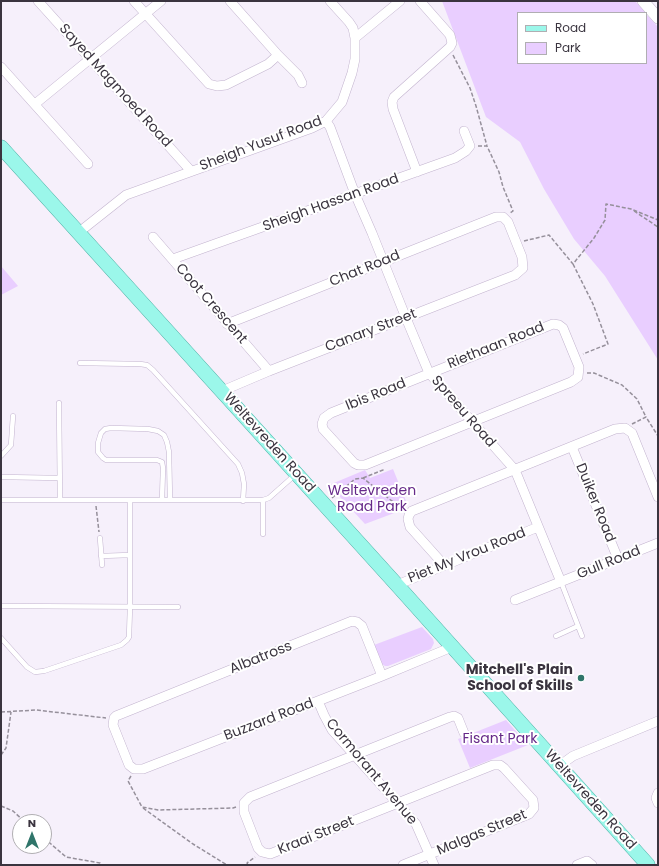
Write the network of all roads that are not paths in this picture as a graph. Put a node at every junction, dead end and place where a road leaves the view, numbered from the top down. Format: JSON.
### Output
{"nodes":[{"id":1,"x":38,"y":1,"type":"edge"},
{"id":2,"x":134,"y":1,"type":"edge"},
{"id":3,"x":161,"y":1,"type":"edge"},
{"id":4,"x":230,"y":1,"type":"edge"},
{"id":5,"x":330,"y":1,"type":"edge"},
{"id":6,"x":400,"y":1,"type":"edge"},
{"id":7,"x":420,"y":1,"type":"edge"},
{"id":8,"x":643,"y":1,"type":"edge"},
{"id":9,"x":146,"y":14,"type":"junction"},
{"id":10,"x":658,"y":18,"type":"edge"},
{"id":11,"x":355,"y":38,"type":"junction"},
{"id":12,"x":278,"y":55,"type":"junction"},
{"id":13,"x":90,"y":58,"type":"junction"},
{"id":14,"x":1,"y":67,"type":"edge"},
{"id":15,"x":302,"y":82,"type":"dead end"},
{"id":16,"x":35,"y":104,"type":"junction"},
{"id":17,"x":326,"y":121,"type":"junction"},
{"id":18,"x":464,"y":131,"type":"dead end"},
{"id":19,"x":1,"y":147,"type":"edge"},
{"id":20,"x":88,"y":164,"type":"dead end"},
{"id":21,"x":191,"y":171,"type":"junction"},
{"id":22,"x":418,"y":172,"type":"junction"},
{"id":23,"x":356,"y":194,"type":"junction"},
{"id":24,"x":78,"y":233,"type":"junction"},
{"id":25,"x":153,"y":237,"type":"dead end"},
{"id":26,"x":173,"y":259,"type":"junction"},
{"id":27,"x":383,"y":262,"type":"junction"},
{"id":28,"x":521,"y":272,"type":"joint"},
{"id":29,"x":406,"y":318,"type":"junction"},
{"id":30,"x":227,"y":324,"type":"junction"},
{"id":31,"x":80,"y":363,"type":"dead end"},
{"id":32,"x":269,"y":371,"type":"junction"},
{"id":33,"x":429,"y":373,"type":"junction"},
{"id":34,"x":222,"y":391,"type":"junction"},
{"id":35,"x":59,"y":403,"type":"dead end"},
{"id":36,"x":13,"y":416,"type":"dead end"},
{"id":37,"x":472,"y":422,"type":"junction"},
{"id":38,"x":572,"y":447,"type":"junction"},
{"id":39,"x":1,"y":456,"type":"edge"},
{"id":40,"x":515,"y":470,"type":"junction"},
{"id":41,"x":296,"y":474,"type":"junction"},
{"id":42,"x":1,"y":476,"type":"edge"},
{"id":43,"x":59,"y":478,"type":"junction"},
{"id":44,"x":658,"y":497,"type":"edge"},
{"id":45,"x":1,"y":500,"type":"edge"},
{"id":46,"x":60,"y":500,"type":"junction"},
{"id":47,"x":130,"y":500,"type":"junction"},
{"id":48,"x":162,"y":500,"type":"junction"},
{"id":49,"x":170,"y":500,"type":"junction"},
{"id":50,"x":263,"y":500,"type":"junction"},
{"id":51,"x":243,"y":501,"type":"junction"},
{"id":52,"x":538,"y":527,"type":"junction"},
{"id":53,"x":263,"y":534,"type":"dead end"},
{"id":54,"x":100,"y":538,"type":"road end"},
{"id":55,"x":658,"y":543,"type":"edge"},
{"id":56,"x":130,"y":555,"type":"junction"},
{"id":57,"x":102,"y":556,"type":"junction"},
{"id":58,"x":618,"y":559,"type":"junction"},
{"id":59,"x":102,"y":565,"type":"dead end"},
{"id":60,"x":444,"y":565,"type":"junction"},
{"id":61,"x":561,"y":582,"type":"junction"},
{"id":62,"x":397,"y":585,"type":"junction"},
{"id":63,"x":515,"y":600,"type":"dead end"},
{"id":64,"x":1,"y":606,"type":"edge"},
{"id":65,"x":130,"y":607,"type":"junction"},
{"id":66,"x":178,"y":607,"type":"dead end"},
{"id":67,"x":578,"y":626,"type":"junction"},
{"id":68,"x":556,"y":636,"type":"dead end"},
{"id":69,"x":582,"y":636,"type":"dead end"},
{"id":70,"x":1,"y":638,"type":"edge"},
{"id":71,"x":452,"y":647,"type":"junction"},
{"id":72,"x":382,"y":676,"type":"junction"},
{"id":73,"x":318,"y":701,"type":"junction"},
{"id":74,"x":658,"y":721,"type":"edge"},
{"id":75,"x":464,"y":733,"type":"dead end"},
{"id":76,"x":355,"y":755,"type":"junction"},
{"id":77,"x":559,"y":766,"type":"junction"},
{"id":78,"x":134,"y":769,"type":"joint"},
{"id":79,"x":658,"y":793,"type":"edge"},
{"id":80,"x":398,"y":803,"type":"junction"},
{"id":81,"x":658,"y":803,"type":"edge"},
{"id":82,"x":430,"y":855,"type":"junction"},
{"id":83,"x":403,"y":865,"type":"edge"},
{"id":84,"x":434,"y":865,"type":"edge"},
{"id":85,"x":576,"y":865,"type":"edge"},
{"id":86,"x":592,"y":865,"type":"edge"},
{"id":87,"x":648,"y":865,"type":"edge"}],
"edges":[{"from":1,"to":13,"type":"street","name":"Sayed Magmoed Road"},
{"from":2,"to":9,"type":"street"},
{"from":3,"to":9,"type":"street"},
{"from":4,"to":12,"type":"street"},
{"from":5,"to":11,"type":"street","name":"Sheigh Yusuf Road"},
{"from":6,"to":11,"type":"street"},
{"from":7,"to":22,"type":"street"},
{"from":8,"to":10,"type":"street"},
{"from":9,"to":12,"type":"street"},
{"from":9,"to":13,"type":"street"},
{"from":11,"to":17,"type":"street","name":"Sheigh Yusuf Road"},
{"from":12,"to":15,"type":"street"},
{"from":13,"to":16,"type":"street"},
{"from":13,"to":21,"type":"street","name":"Sayed Magmoed Road"},
{"from":14,"to":16,"type":"street"},
{"from":16,"to":20,"type":"street"},
{"from":17,"to":21,"type":"street","name":"Sheigh Yusuf Road"},
{"from":17,"to":23,"type":"street","name":"Spreeu Road"},
{"from":18,"to":22,"type":"street","name":"Sheigh Hassan Road"},
{"from":19,"to":24,"type":"main road","name":"Weltevreden Road"},
{"from":21,"to":24,"type":"street","name":"Sheigh Yusuf Road"},
{"from":22,"to":23,"type":"street","name":"Sheigh Hassan Road"},
{"from":23,"to":26,"type":"street","name":"Sheigh Hassan Road"},
{"from":23,"to":27,"type":"street","name":"Spreeu Road"},
{"from":24,"to":34,"type":"main road","name":"Weltevreden Road"},
{"from":25,"to":26,"type":"street","name":"Coot Crescent"},
{"from":26,"to":30,"type":"street","name":"Coot Crescent"},
{"from":27,"to":28,"type":"street","name":"Chat Road"},
{"from":27,"to":29,"type":"street","name":"Spreeu Road"},
{"from":27,"to":30,"type":"street","name":"Chat Road"},
{"from":28,"to":29,"type":"street","name":"Canary Street"},
{"from":29,"to":32,"type":"street","name":"Canary Street"},
{"from":29,"to":33,"type":"street","name":"Spreeu Road"},
{"from":30,"to":32,"type":"street","name":"Coot Crescent"},
{"from":31,"to":51,"type":"lane"},
{"from":32,"to":34,"type":"street","name":"Canary Street"},
{"from":33,"to":37,"type":"street","name":"Spreeu Road"},
{"from":33,"to":37,"type":"street","name":"Ibis Road"},
{"from":33,"to":37,"type":"street","name":"Riethaan Road"},
{"from":34,"to":41,"type":"main road","name":"Weltevreden Road"},
{"from":35,"to":43,"type":"lane"},
{"from":36,"to":39,"type":"lane"},
{"from":37,"to":40,"type":"street","name":"Spreeu Road"},
{"from":38,"to":40,"type":"street"},
{"from":38,"to":44,"type":"street"},
{"from":38,"to":58,"type":"street","name":"Duiker Road"},
{"from":40,"to":52,"type":"street","name":"Spreeu Road"},
{"from":40,"to":60,"type":"street"},
{"from":41,"to":50,"type":"lane"},
{"from":41,"to":62,"type":"main road","name":"Weltevreden Road"},
{"from":42,"to":43,"type":"lane"},
{"from":43,"to":46,"type":"lane"},
{"from":45,"to":46,"type":"lane"},
{"from":46,"to":47,"type":"lane"},
{"from":47,"to":48,"type":"lane"},
{"from":47,"to":56,"type":"lane"},
{"from":48,"to":49,"type":"lane"},
{"from":48,"to":49,"type":"lane"},
{"from":49,"to":51,"type":"lane"},
{"from":50,"to":51,"type":"lane"},
{"from":50,"to":53,"type":"lane"},
{"from":52,"to":60,"type":"street","name":"Piet My Vrou Road"},
{"from":52,"to":61,"type":"street","name":"Spreeu Road"},
{"from":54,"to":57,"type":"lane"},
{"from":55,"to":58,"type":"street","name":"Gull Road"},
{"from":56,"to":57,"type":"lane"},
{"from":56,"to":65,"type":"lane"},
{"from":57,"to":59,"type":"lane"},
{"from":58,"to":61,"type":"street","name":"Gull Road"},
{"from":60,"to":62,"type":"street","name":"Piet My Vrou Road"},
{"from":61,"to":63,"type":"street","name":"Gull Road"},
{"from":61,"to":67,"type":"lane","name":"Spreeu Road"},
{"from":62,"to":71,"type":"main road","name":"Weltevreden Road"},
{"from":64,"to":65,"type":"lane"},
{"from":65,"to":66,"type":"lane"},
{"from":65,"to":70,"type":"lane"},
{"from":67,"to":68,"type":"lane"},
{"from":67,"to":69,"type":"lane","name":"Spreeu Road"},
{"from":71,"to":72,"type":"street","name":"Buzzard Road"},
{"from":71,"to":77,"type":"main road","name":"Weltevreden Road"},
{"from":72,"to":73,"type":"street","name":"Buzzard Road"},
{"from":72,"to":78,"type":"street","name":"Albatross"},
{"from":73,"to":76,"type":"street","name":"Cormorant Avenue"},
{"from":73,"to":78,"type":"street","name":"Buzzard Road"},
{"from":74,"to":77,"type":"street"},
{"from":75,"to":76,"type":"street"},
{"from":76,"to":80,"type":"street","name":"Cormorant Avenue"},
{"from":76,"to":80,"type":"street","name":"Kraai Street"},
{"from":77,"to":87,"type":"main road","name":"Weltevreden Road"},
{"from":79,"to":81,"type":"street"},
{"from":80,"to":82,"type":"street","name":"Cormorant Avenue"},
{"from":80,"to":82,"type":"street","name":"Malgas Street"},
{"from":82,"to":83,"type":"street","name":"Malgas Street"},
{"from":82,"to":84,"type":"street","name":"Cormorant Avenue"},
{"from":85,"to":86,"type":"street"}]}
